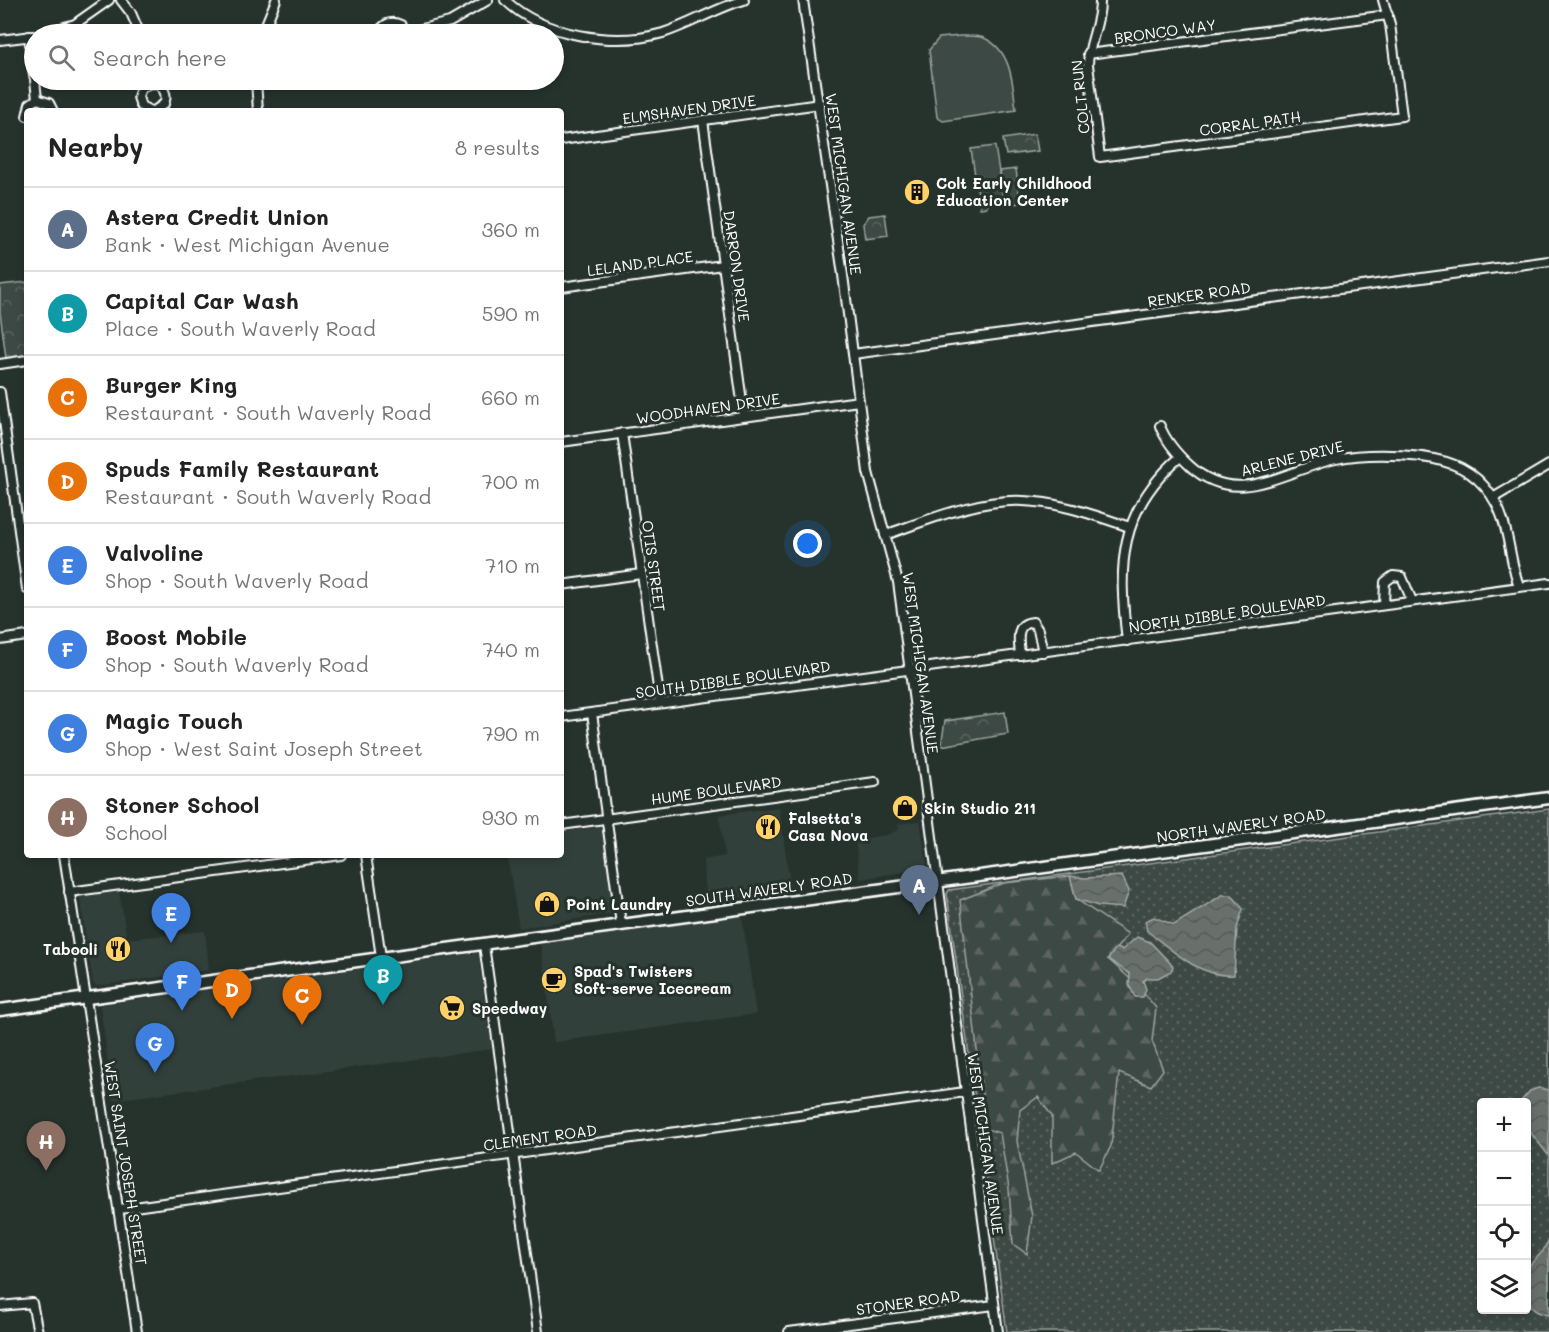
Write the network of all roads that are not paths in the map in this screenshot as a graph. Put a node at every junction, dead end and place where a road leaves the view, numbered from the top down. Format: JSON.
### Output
{"nodes":[{"id":1,"x":109,"y":0,"type":"edge"},
{"id":2,"x":121,"y":0,"type":"edge"},
{"id":3,"x":276,"y":0,"type":"edge"},
{"id":4,"x":488,"y":0,"type":"edge"},
{"id":5,"x":505,"y":0,"type":"edge"},
{"id":6,"x":744,"y":0,"type":"edge"},
{"id":7,"x":803,"y":0,"type":"edge"},
{"id":8,"x":1100,"y":0,"type":"edge"},
{"id":9,"x":1383,"y":0,"type":"edge"},
{"id":10,"x":721,"y":4,"type":"edge"},
{"id":11,"x":1388,"y":15,"type":"junction"},
{"id":12,"x":75,"y":24,"type":"edge"},
{"id":13,"x":136,"y":24,"type":"edge"},
{"id":14,"x":266,"y":24,"type":"edge"},
{"id":15,"x":443,"y":24,"type":"edge"},
{"id":16,"x":546,"y":24,"type":"edge"},
{"id":17,"x":564,"y":30,"type":"edge"},
{"id":18,"x":24,"y":37,"type":"edge"},
{"id":19,"x":0,"y":40,"type":"edge"},
{"id":20,"x":1088,"y":54,"type":"junction"},
{"id":21,"x":37,"y":90,"type":"edge"},
{"id":22,"x":140,"y":90,"type":"edge"},
{"id":23,"x":162,"y":90,"type":"edge"},
{"id":24,"x":256,"y":90,"type":"edge"},
{"id":25,"x":38,"y":99,"type":"junction"},
{"id":26,"x":820,"y":104,"type":"junction"},
{"id":27,"x":29,"y":108,"type":"edge"},
{"id":28,"x":52,"y":108,"type":"edge"},
{"id":29,"x":145,"y":108,"type":"edge"},
{"id":30,"x":157,"y":108,"type":"edge"},
{"id":31,"x":258,"y":108,"type":"edge"},
{"id":32,"x":703,"y":120,"type":"junction"},
{"id":33,"x":564,"y":140,"type":"edge"},
{"id":34,"x":1100,"y":157,"type":"joint"},
{"id":35,"x":1549,"y":261,"type":"edge"},
{"id":36,"x":723,"y":265,"type":"junction"},
{"id":37,"x":564,"y":287,"type":"edge"},
{"id":38,"x":853,"y":354,"type":"junction"},
{"id":39,"x":24,"y":360,"type":"edge"},
{"id":40,"x":0,"y":364,"type":"edge"},
{"id":41,"x":0,"y":392,"type":"edge"},
{"id":42,"x":859,"y":401,"type":"junction"},
{"id":43,"x":744,"y":416,"type":"junction"},
{"id":44,"x":1160,"y":426,"type":"dead end"},
{"id":45,"x":622,"y":433,"type":"junction"},
{"id":46,"x":564,"y":441,"type":"edge"},
{"id":47,"x":4,"y":448,"type":"edge"},
{"id":48,"x":1180,"y":457,"type":"junction"},
{"id":49,"x":1549,"y":465,"type":"edge"},
{"id":50,"x":1493,"y":498,"type":"junction"},
{"id":51,"x":1130,"y":527,"type":"junction"},
{"id":52,"x":885,"y":535,"type":"junction"},
{"id":53,"x":24,"y":571,"type":"edge"},
{"id":54,"x":641,"y":574,"type":"junction"},
{"id":55,"x":1549,"y":583,"type":"edge"},
{"id":56,"x":564,"y":585,"type":"edge"},
{"id":57,"x":1519,"y":586,"type":"junction"},
{"id":58,"x":1412,"y":601,"type":"junction"},
{"id":59,"x":1384,"y":604,"type":"junction"},
{"id":60,"x":24,"y":636,"type":"edge"},
{"id":61,"x":0,"y":640,"type":"edge"},
{"id":62,"x":1127,"y":641,"type":"junction"},
{"id":63,"x":1043,"y":652,"type":"junction"},
{"id":64,"x":1020,"y":655,"type":"junction"},
{"id":65,"x":909,"y":668,"type":"junction"},
{"id":66,"x":660,"y":702,"type":"junction"},
{"id":67,"x":592,"y":713,"type":"junction"},
{"id":68,"x":564,"y":717,"type":"edge"},
{"id":69,"x":875,"y":782,"type":"dead end"},
{"id":70,"x":1549,"y":798,"type":"edge"},
{"id":71,"x":607,"y":818,"type":"junction"},
{"id":72,"x":564,"y":825,"type":"edge"},
{"id":73,"x":64,"y":858,"type":"edge"},
{"id":74,"x":319,"y":858,"type":"edge"},
{"id":75,"x":366,"y":858,"type":"edge"},
{"id":76,"x":936,"y":880,"type":"junction"},
{"id":77,"x":69,"y":892,"type":"junction"},
{"id":78,"x":621,"y":924,"type":"junction"},
{"id":79,"x":484,"y":945,"type":"junction"},
{"id":80,"x":381,"y":957,"type":"junction"},
{"id":81,"x":86,"y":999,"type":"junction"},
{"id":82,"x":0,"y":1010,"type":"edge"},
{"id":83,"x":965,"y":1092,"type":"junction"},
{"id":84,"x":513,"y":1154,"type":"junction"},
{"id":85,"x":120,"y":1209,"type":"junction"},
{"id":86,"x":994,"y":1305,"type":"junction"},
{"id":87,"x":0,"y":1306,"type":"edge"},
{"id":88,"x":38,"y":1332,"type":"edge"},
{"id":89,"x":137,"y":1332,"type":"edge"},
{"id":90,"x":538,"y":1332,"type":"edge"},
{"id":91,"x":789,"y":1332,"type":"edge"},
{"id":92,"x":998,"y":1332,"type":"edge"}],
"edges":[{"from":1,"to":12,"type":"street"},
{"from":2,"to":13,"type":"street"},
{"from":3,"to":14,"type":"street"},
{"from":4,"to":15,"type":"street"},
{"from":5,"to":16,"type":"street"},
{"from":6,"to":10,"type":"street"},
{"from":7,"to":26,"type":"street","name":"WEST MICHIGAN AVENUE"},
{"from":8,"to":20,"type":"street","name":"COLT RUN"},
{"from":9,"to":11,"type":"street"},
{"from":10,"to":17,"type":"street"},
{"from":11,"to":20,"type":"street","name":"BRONCO WAY"},
{"from":11,"to":34,"type":"street","name":"CORRAL PATH"},
{"from":18,"to":19,"type":"street"},
{"from":20,"to":34,"type":"street","name":"COLT RUN"},
{"from":21,"to":25,"type":"street"},
{"from":22,"to":29,"type":"street"},
{"from":23,"to":30,"type":"street"},
{"from":24,"to":31,"type":"street"},
{"from":25,"to":27,"type":"street"},
{"from":25,"to":28,"type":"street"},
{"from":26,"to":32,"type":"street","name":"ELMSHAVEN DRIVE"},
{"from":26,"to":38,"type":"street","name":"WEST MICHIGAN AVENUE"},
{"from":32,"to":33,"type":"street","name":"ELMSHAVEN DRIVE"},
{"from":32,"to":36,"type":"street","name":"DARRON DRIVE"},
{"from":35,"to":38,"type":"street","name":"RENKER ROAD"},
{"from":36,"to":37,"type":"street","name":"LELAND PLACE"},
{"from":36,"to":43,"type":"street","name":"DARRON DRIVE"},
{"from":38,"to":42,"type":"street","name":"WEST MICHIGAN AVENUE"},
{"from":39,"to":40,"type":"street"},
{"from":41,"to":47,"type":"street"},
{"from":42,"to":43,"type":"street","name":"WOODHAVEN DRIVE"},
{"from":42,"to":52,"type":"street","name":"WEST MICHIGAN AVENUE"},
{"from":43,"to":45,"type":"street","name":"WOODHAVEN DRIVE"},
{"from":44,"to":48,"type":"street","name":"ARLENE DRIVE"},
{"from":45,"to":46,"type":"street","name":"WOODHAVEN DRIVE"},
{"from":45,"to":54,"type":"street","name":"OTIS STREET"},
{"from":47,"to":53,"type":"street"},
{"from":48,"to":50,"type":"street","name":"ARLENE DRIVE"},
{"from":48,"to":51,"type":"street"},
{"from":49,"to":50,"type":"street"},
{"from":50,"to":57,"type":"street","name":"ARLENE DRIVE"},
{"from":51,"to":52,"type":"street"},
{"from":51,"to":62,"type":"street"},
{"from":52,"to":65,"type":"street","name":"WEST MICHIGAN AVENUE"},
{"from":54,"to":56,"type":"street"},
{"from":54,"to":66,"type":"street","name":"OTIS STREET"},
{"from":55,"to":57,"type":"street","name":"NORTH DIBBLE BOULEVARD"},
{"from":57,"to":58,"type":"street","name":"NORTH DIBBLE BOULEVARD"},
{"from":58,"to":59,"type":"street","name":"NORTH DIBBLE BOULEVARD"},
{"from":58,"to":59,"type":"street"},
{"from":59,"to":62,"type":"street","name":"NORTH DIBBLE BOULEVARD"},
{"from":60,"to":61,"type":"street"},
{"from":62,"to":63,"type":"street","name":"NORTH DIBBLE BOULEVARD"},
{"from":63,"to":64,"type":"street","name":"NORTH DIBBLE BOULEVARD"},
{"from":63,"to":64,"type":"street"},
{"from":64,"to":65,"type":"street","name":"NORTH DIBBLE BOULEVARD"},
{"from":65,"to":66,"type":"street","name":"SOUTH DIBBLE BOULEVARD"},
{"from":65,"to":76,"type":"street","name":"WEST MICHIGAN AVENUE"},
{"from":66,"to":67,"type":"street","name":"SOUTH DIBBLE BOULEVARD"},
{"from":67,"to":68,"type":"street","name":"SOUTH DIBBLE BOULEVARD"},
{"from":67,"to":71,"type":"street"},
{"from":69,"to":71,"type":"street","name":"HUME BOULEVARD"},
{"from":70,"to":76,"type":"main road","name":"NORTH WAVERLY ROAD"},
{"from":71,"to":72,"type":"street","name":"HUME BOULEVARD"},
{"from":71,"to":78,"type":"street"},
{"from":73,"to":77,"type":"street","name":"WEST SAINT JOSEPH STREET"},
{"from":74,"to":77,"type":"street"},
{"from":75,"to":80,"type":"street"},
{"from":76,"to":78,"type":"main road","name":"SOUTH WAVERLY ROAD"},
{"from":76,"to":83,"type":"street","name":"WEST MICHIGAN AVENUE"},
{"from":77,"to":81,"type":"street","name":"WEST SAINT JOSEPH STREET"},
{"from":78,"to":79,"type":"main road","name":"SOUTH WAVERLY ROAD"},
{"from":79,"to":80,"type":"main road","name":"SOUTH WAVERLY ROAD"},
{"from":79,"to":84,"type":"street"},
{"from":80,"to":81,"type":"main road","name":"SOUTH WAVERLY ROAD"},
{"from":81,"to":82,"type":"main road","name":"SOUTH WAVERLY ROAD"},
{"from":81,"to":85,"type":"street","name":"WEST SAINT JOSEPH STREET"},
{"from":83,"to":84,"type":"street","name":"CLEMENT ROAD"},
{"from":83,"to":86,"type":"street","name":"WEST MICHIGAN AVENUE"},
{"from":84,"to":85,"type":"street","name":"CLEMENT ROAD"},
{"from":84,"to":90,"type":"street"},
{"from":85,"to":89,"type":"street","name":"WEST SAINT JOSEPH STREET"},
{"from":86,"to":91,"type":"street","name":"STONER ROAD"},
{"from":86,"to":92,"type":"street","name":"WEST MICHIGAN AVENUE"},
{"from":87,"to":88,"type":"street"}]}
